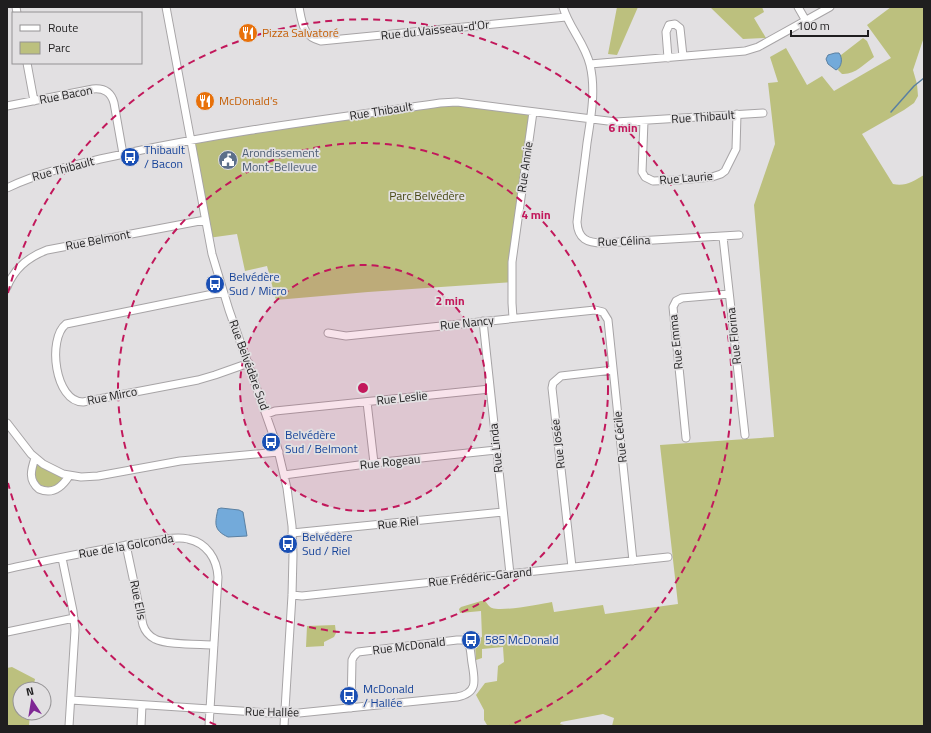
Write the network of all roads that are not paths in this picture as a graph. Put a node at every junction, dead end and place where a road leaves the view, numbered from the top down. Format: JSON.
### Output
{"nodes":[{"id":1,"x":166,"y":7,"type":"edge"},
{"id":2,"x":299,"y":7,"type":"edge"},
{"id":3,"x":563,"y":7,"type":"edge"},
{"id":4,"x":798,"y":7,"type":"edge"},
{"id":5,"x":830,"y":7,"type":"edge"},
{"id":6,"x":566,"y":17,"type":"junction"},
{"id":7,"x":806,"y":21,"type":"junction"},
{"id":8,"x":683,"y":56,"type":"junction"},
{"id":9,"x":668,"y":58,"type":"junction"},
{"id":10,"x":27,"y":64,"type":"edge"},
{"id":11,"x":590,"y":64,"type":"junction"},
{"id":12,"x":34,"y":101,"type":"junction"},
{"id":13,"x":7,"y":106,"type":"edge"},
{"id":14,"x":533,"y":112,"type":"junction"},
{"id":15,"x":762,"y":113,"type":"dead end"},
{"id":16,"x":737,"y":114,"type":"junction"},
{"id":17,"x":591,"y":119,"type":"junction"},
{"id":18,"x":644,"y":121,"type":"junction"},
{"id":19,"x":190,"y":140,"type":"junction"},
{"id":20,"x":123,"y":154,"type":"junction"},
{"id":21,"x":7,"y":188,"type":"edge"},
{"id":22,"x":205,"y":220,"type":"junction"},
{"id":23,"x":739,"y":235,"type":"dead end"},
{"id":24,"x":723,"y":237,"type":"junction"},
{"id":25,"x":7,"y":287,"type":"edge"},
{"id":26,"x":223,"y":292,"type":"junction"},
{"id":27,"x":729,"y":294,"type":"junction"},
{"id":28,"x":605,"y":314,"type":"joint"},
{"id":29,"x":513,"y":318,"type":"junction"},
{"id":30,"x":483,"y":321,"type":"junction"},
{"id":31,"x":328,"y":333,"type":"dead end"},
{"id":32,"x":248,"y":363,"type":"junction"},
{"id":33,"x":613,"y":370,"type":"junction"},
{"id":34,"x":490,"y":389,"type":"junction"},
{"id":35,"x":367,"y":402,"type":"junction"},
{"id":36,"x":267,"y":414,"type":"junction"},
{"id":37,"x":7,"y":423,"type":"edge"},
{"id":38,"x":745,"y":435,"type":"dead end"},
{"id":39,"x":686,"y":438,"type":"dead end"},
{"id":40,"x":496,"y":450,"type":"junction"},
{"id":41,"x":279,"y":452,"type":"junction"},
{"id":42,"x":35,"y":458,"type":"junction"},
{"id":43,"x":374,"y":463,"type":"junction"},
{"id":44,"x":284,"y":474,"type":"junction"},
{"id":45,"x":69,"y":476,"type":"junction"},
{"id":46,"x":503,"y":512,"type":"junction"},
{"id":47,"x":292,"y":533,"type":"junction"},
{"id":48,"x":126,"y":545,"type":"junction"},
{"id":49,"x":668,"y":557,"type":"dead end"},
{"id":50,"x":62,"y":558,"type":"junction"},
{"id":51,"x":634,"y":561,"type":"junction"},
{"id":52,"x":572,"y":567,"type":"junction"},
{"id":53,"x":7,"y":569,"type":"edge"},
{"id":54,"x":510,"y":574,"type":"junction"},
{"id":55,"x":292,"y":595,"type":"junction"},
{"id":56,"x":74,"y":618,"type":"junction"},
{"id":57,"x":7,"y":632,"type":"edge"},
{"id":58,"x":214,"y":645,"type":"junction"},
{"id":59,"x":472,"y":690,"type":"joint"},
{"id":60,"x":71,"y":700,"type":"junction"},
{"id":61,"x":142,"y":705,"type":"junction"},
{"id":62,"x":351,"y":708,"type":"junction"},
{"id":63,"x":210,"y":710,"type":"junction"},
{"id":64,"x":285,"y":714,"type":"junction"},
{"id":65,"x":69,"y":726,"type":"edge"},
{"id":66,"x":141,"y":726,"type":"edge"},
{"id":67,"x":209,"y":726,"type":"edge"},
{"id":68,"x":284,"y":726,"type":"edge"}],
"edges":[{"from":1,"to":19,"type":"street","name":"Rue Belvédère Sud"},
{"from":2,"to":6,"type":"street","name":"Rue du Vaisseau-d'Or"},
{"from":3,"to":6,"type":"street","name":"Rue Célina"},
{"from":4,"to":7,"type":"street"},
{"from":5,"to":7,"type":"street"},
{"from":6,"to":11,"type":"street","name":"Rue Célina"},
{"from":7,"to":8,"type":"street"},
{"from":8,"to":9,"type":"street"},
{"from":8,"to":9,"type":"street"},
{"from":9,"to":11,"type":"street"},
{"from":10,"to":12,"type":"street"},
{"from":11,"to":17,"type":"street","name":"Rue Célina"},
{"from":12,"to":13,"type":"street","name":"Rue Bacon"},
{"from":12,"to":20,"type":"street","name":"Rue Bacon"},
{"from":14,"to":17,"type":"street","name":"Rue Thibault"},
{"from":14,"to":19,"type":"street","name":"Rue Thibault"},
{"from":14,"to":29,"type":"street","name":"Rue Annie"},
{"from":15,"to":16,"type":"street","name":"Rue Thibault"},
{"from":16,"to":18,"type":"street","name":"Rue Thibault"},
{"from":16,"to":18,"type":"street","name":"Rue Laurie"},
{"from":17,"to":18,"type":"street","name":"Rue Thibault"},
{"from":17,"to":24,"type":"street","name":"Rue Célina"},
{"from":19,"to":20,"type":"street","name":"Rue Thibault"},
{"from":19,"to":22,"type":"street","name":"Rue Belvédère Sud"},
{"from":20,"to":21,"type":"street","name":"Rue Thibault"},
{"from":22,"to":25,"type":"street","name":"Rue Belmont"},
{"from":22,"to":26,"type":"street","name":"Rue Belvédère Sud"},
{"from":23,"to":24,"type":"street","name":"Rue Célina"},
{"from":24,"to":27,"type":"street","name":"Rue Florina"},
{"from":26,"to":32,"type":"street","name":"Rue Belvédère Sud"},
{"from":26,"to":32,"type":"street","name":"Rue Mirco"},
{"from":27,"to":38,"type":"street","name":"Rue Florina"},
{"from":27,"to":39,"type":"street","name":"Rue Emma"},
{"from":28,"to":29,"type":"street","name":"Rue Nancy"},
{"from":28,"to":33,"type":"street","name":"Rue Cécile"},
{"from":29,"to":30,"type":"street","name":"Rue Nancy"},
{"from":30,"to":31,"type":"street","name":"Rue Nancy"},
{"from":30,"to":34,"type":"street","name":"Rue Linda"},
{"from":32,"to":36,"type":"street","name":"Rue Belvédère Sud"},
{"from":33,"to":51,"type":"street","name":"Rue Cécile"},
{"from":33,"to":52,"type":"street","name":"Rue Josée"},
{"from":34,"to":35,"type":"street","name":"Rue Leslie"},
{"from":34,"to":40,"type":"street","name":"Rue Linda"},
{"from":35,"to":36,"type":"street","name":"Rue Leslie"},
{"from":35,"to":43,"type":"street"},
{"from":36,"to":41,"type":"street","name":"Rue Belvédère Sud"},
{"from":37,"to":42,"type":"street"},
{"from":40,"to":43,"type":"street","name":"Rue Rogeau"},
{"from":40,"to":46,"type":"street","name":"Rue Linda"},
{"from":41,"to":44,"type":"street","name":"Rue Belvédère Sud"},
{"from":41,"to":45,"type":"street"},
{"from":42,"to":45,"type":"street"},
{"from":42,"to":45,"type":"street"},
{"from":43,"to":44,"type":"street","name":"Rue Rogeau"},
{"from":44,"to":47,"type":"street","name":"Rue Belvédère Sud"},
{"from":46,"to":47,"type":"street","name":"Rue Riel"},
{"from":46,"to":54,"type":"street","name":"Rue Linda"},
{"from":47,"to":55,"type":"street","name":"Rue Belvédère Sud"},
{"from":48,"to":50,"type":"street","name":"Rue de la Golconda"},
{"from":48,"to":58,"type":"street","name":"Rue Ells"},
{"from":48,"to":58,"type":"street","name":"Rue de la Golconda"},
{"from":49,"to":51,"type":"street","name":"Rue Frédéric-Garand"},
{"from":50,"to":53,"type":"street","name":"Rue de la Golconda"},
{"from":50,"to":56,"type":"street"},
{"from":51,"to":52,"type":"street","name":"Rue Frédéric-Garand"},
{"from":52,"to":54,"type":"street","name":"Rue Frédéric-Garand"},
{"from":54,"to":55,"type":"street","name":"Rue Frédéric-Garand"},
{"from":55,"to":64,"type":"street","name":"Rue Belvédère Sud"},
{"from":56,"to":57,"type":"street"},
{"from":56,"to":60,"type":"street"},
{"from":58,"to":63,"type":"street","name":"Rue de la Golconda"},
{"from":59,"to":62,"type":"street","name":"Rue Hallée"},
{"from":59,"to":62,"type":"street","name":"Rue McDonald"},
{"from":60,"to":61,"type":"street","name":"Rue Hallée"},
{"from":60,"to":65,"type":"street"},
{"from":61,"to":63,"type":"street","name":"Rue Hallée"},
{"from":61,"to":66,"type":"street"},
{"from":62,"to":64,"type":"street","name":"Rue Hallée"},
{"from":63,"to":64,"type":"street","name":"Rue Hallée"},
{"from":63,"to":67,"type":"street","name":"Rue de la Golconda"},
{"from":64,"to":68,"type":"street","name":"Rue Belvédère Sud"}]}
